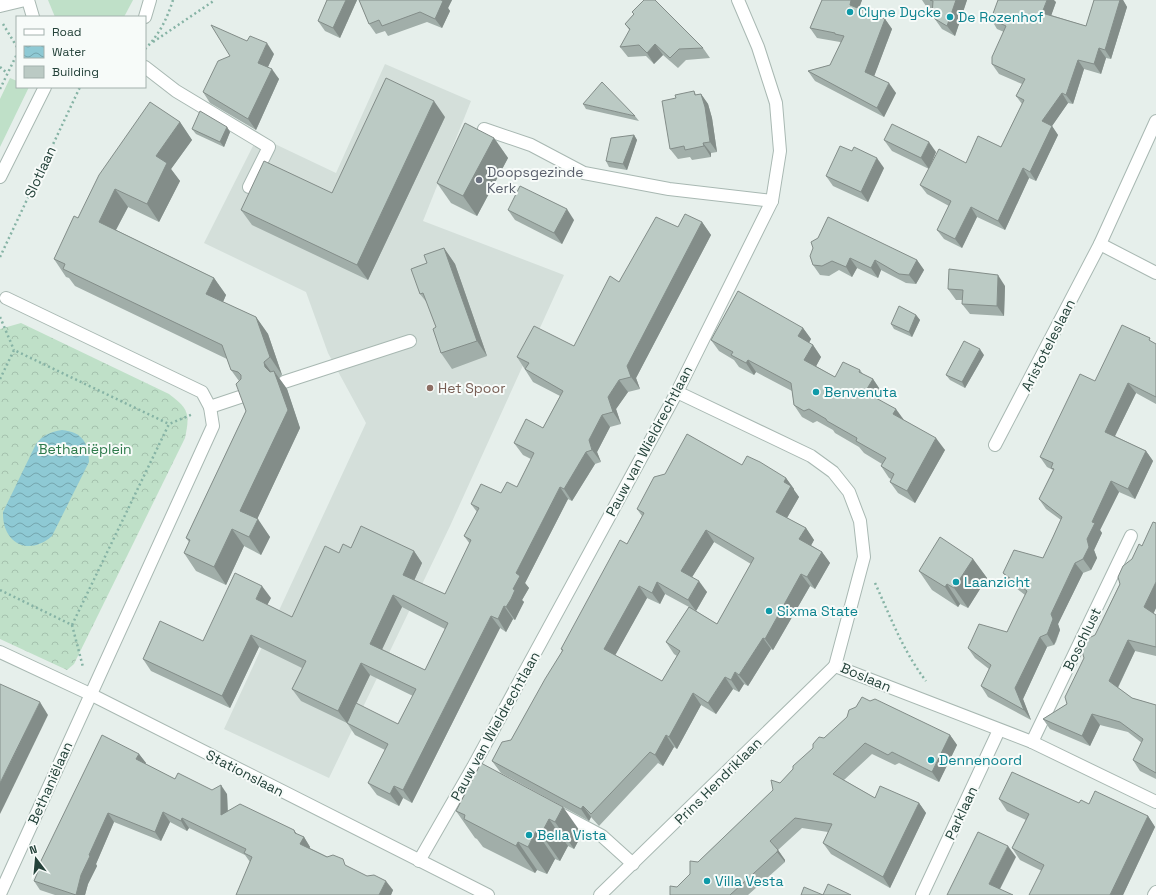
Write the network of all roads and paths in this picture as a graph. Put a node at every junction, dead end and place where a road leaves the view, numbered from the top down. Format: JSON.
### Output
{"nodes":[{"id":1,"x":25,"y":0,"type":"edge"},
{"id":2,"x":28,"y":0,"type":"edge"},
{"id":3,"x":150,"y":0,"type":"edge"},
{"id":4,"x":214,"y":0,"type":"edge"},
{"id":5,"x":738,"y":0,"type":"edge"},
{"id":6,"x":0,"y":6,"type":"edge"},
{"id":7,"x":34,"y":16,"type":"edge"},
{"id":8,"x":145,"y":16,"type":"edge"},
{"id":9,"x":2,"y":19,"type":"dead end"},
{"id":10,"x":0,"y":30,"type":"edge"},
{"id":11,"x":5,"y":30,"type":"junction"},
{"id":12,"x":153,"y":42,"type":"dead end"},
{"id":13,"x":16,"y":46,"type":"edge"},
{"id":14,"x":16,"y":56,"type":"edge"},
{"id":15,"x":0,"y":67,"type":"edge"},
{"id":16,"x":146,"y":68,"type":"edge"},
{"id":17,"x":7,"y":73,"type":"junction"},
{"id":18,"x":44,"y":88,"type":"edge"},
{"id":19,"x":80,"y":88,"type":"edge"},
{"id":20,"x":0,"y":89,"type":"edge"},
{"id":21,"x":1156,"y":121,"type":"edge"},
{"id":22,"x":484,"y":129,"type":"dead end"},
{"id":23,"x":0,"y":178,"type":"edge"},
{"id":24,"x":249,"y":187,"type":"dead end"},
{"id":25,"x":772,"y":201,"type":"junction"},
{"id":26,"x":1100,"y":244,"type":"junction"},
{"id":27,"x":0,"y":257,"type":"edge"},
{"id":28,"x":1156,"y":273,"type":"edge"},
{"id":29,"x":6,"y":298,"type":"dead end"},
{"id":30,"x":0,"y":317,"type":"edge"},
{"id":31,"x":410,"y":341,"type":"dead end"},
{"id":32,"x":14,"y":350,"type":"junction"},
{"id":33,"x":0,"y":379,"type":"edge"},
{"id":34,"x":284,"y":382,"type":"dead end"},
{"id":35,"x":677,"y":392,"type":"junction"},
{"id":36,"x":246,"y":395,"type":"edge"},
{"id":37,"x":210,"y":407,"type":"junction"},
{"id":38,"x":169,"y":424,"type":"junction"},
{"id":39,"x":995,"y":445,"type":"dead end"},
{"id":40,"x":1131,"y":536,"type":"dead end"},
{"id":41,"x":864,"y":557,"type":"junction"},
{"id":42,"x":0,"y":590,"type":"edge"},
{"id":43,"x":72,"y":625,"type":"junction"},
{"id":44,"x":0,"y":652,"type":"edge"},
{"id":45,"x":835,"y":666,"type":"junction"},
{"id":46,"x":930,"y":685,"type":"dead end"},
{"id":47,"x":90,"y":694,"type":"junction"},
{"id":48,"x":999,"y":730,"type":"junction"},
{"id":49,"x":1032,"y":742,"type":"junction"},
{"id":50,"x":473,"y":767,"type":"junction"},
{"id":51,"x":487,"y":774,"type":"edge"},
{"id":52,"x":1156,"y":802,"type":"edge"},
{"id":53,"x":548,"y":807,"type":"edge"},
{"id":54,"x":419,"y":861,"type":"junction"},
{"id":55,"x":633,"y":864,"type":"junction"},
{"id":56,"x":1156,"y":892,"type":"edge"},
{"id":57,"x":0,"y":894,"type":"edge"},
{"id":58,"x":488,"y":895,"type":"edge"},
{"id":59,"x":600,"y":895,"type":"edge"},
{"id":60,"x":922,"y":895,"type":"edge"},
{"id":61,"x":1154,"y":895,"type":"edge"}],
"edges":[{"from":1,"to":6,"type":"street"},
{"from":2,"to":7,"type":"street"},
{"from":3,"to":8,"type":"street"},
{"from":4,"to":12,"type":"path"},
{"from":5,"to":25,"type":"street","name":"Pauw van Wieldrechtlaan"},
{"from":9,"to":11,"type":"path"},
{"from":10,"to":11,"type":"path"},
{"from":11,"to":13,"type":"path"},
{"from":14,"to":17,"type":"path"},
{"from":15,"to":17,"type":"path"},
{"from":16,"to":24,"type":"street"},
{"from":17,"to":20,"type":"path"},
{"from":18,"to":23,"type":"street"},
{"from":19,"to":27,"type":"path","name":"Slotlaan"},
{"from":21,"to":26,"type":"street","name":"Aristoteleslaan"},
{"from":22,"to":25,"type":"street"},
{"from":25,"to":35,"type":"street","name":"Pauw van Wieldrechtlaan"},
{"from":26,"to":28,"type":"street"},
{"from":26,"to":39,"type":"street","name":"Aristoteleslaan"},
{"from":29,"to":37,"type":"street"},
{"from":30,"to":32,"type":"path"},
{"from":31,"to":34,"type":"street"},
{"from":32,"to":33,"type":"path"},
{"from":32,"to":38,"type":"path"},
{"from":35,"to":41,"type":"street","name":"Boslaan"},
{"from":35,"to":50,"type":"street","name":"Pauw van Wieldrechtlaan"},
{"from":36,"to":37,"type":"street"},
{"from":37,"to":38,"type":"path"},
{"from":37,"to":47,"type":"street"},
{"from":38,"to":43,"type":"path"},
{"from":40,"to":49,"type":"street","name":"Boschlust"},
{"from":41,"to":45,"type":"street","name":"Boslaan"},
{"from":41,"to":46,"type":"path"},
{"from":42,"to":43,"type":"path"},
{"from":43,"to":47,"type":"path"},
{"from":44,"to":47,"type":"street","name":"Stationslaan"},
{"from":45,"to":48,"type":"street","name":"Boslaan"},
{"from":45,"to":55,"type":"street","name":"Prins Hendriklaan"},
{"from":47,"to":54,"type":"street","name":"Stationslaan"},
{"from":47,"to":57,"type":"street","name":"Bethaniëlaan"},
{"from":48,"to":49,"type":"street","name":"Boslaan"},
{"from":48,"to":60,"type":"street","name":"Parklaan"},
{"from":49,"to":52,"type":"street","name":"Boslaan"},
{"from":50,"to":51,"type":"street"},
{"from":50,"to":54,"type":"street","name":"Pauw van Wieldrechtlaan"},
{"from":53,"to":55,"type":"street"},
{"from":54,"to":58,"type":"street","name":"Stationslaan"},
{"from":55,"to":59,"type":"street","name":"Prins Hendriklaan"},
{"from":56,"to":61,"type":"street"}]}
